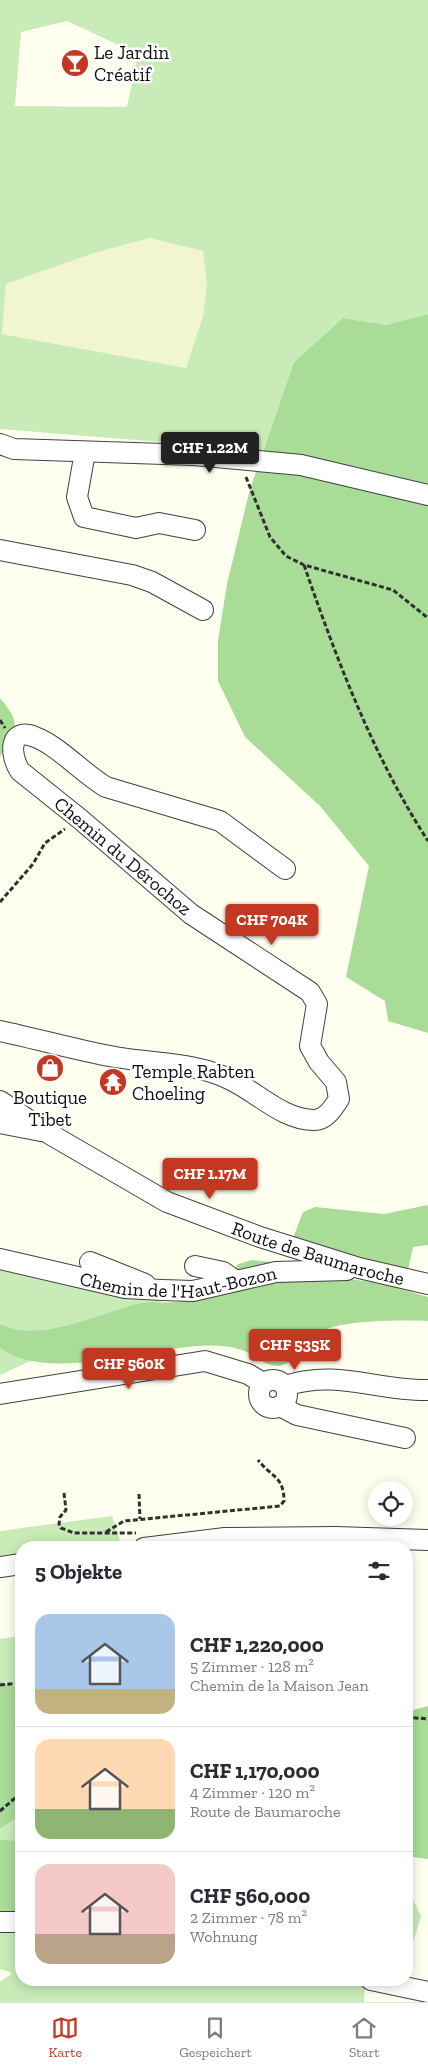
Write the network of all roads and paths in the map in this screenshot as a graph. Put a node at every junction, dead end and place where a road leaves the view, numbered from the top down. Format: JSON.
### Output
{"nodes":[{"id":1,"x":0,"y":444,"type":"edge"},
{"id":2,"x":85,"y":452,"type":"junction"},
{"id":3,"x":240,"y":459,"type":"junction"},
{"id":4,"x":428,"y":495,"type":"edge"},
{"id":5,"x":195,"y":530,"type":"dead end"},
{"id":6,"x":0,"y":550,"type":"edge"},
{"id":7,"x":304,"y":566,"type":"junction"},
{"id":8,"x":203,"y":610,"type":"dead end"},
{"id":9,"x":428,"y":618,"type":"edge"},
{"id":10,"x":62,"y":821,"type":"dead end"},
{"id":11,"x":428,"y":841,"type":"edge"},
{"id":12,"x":285,"y":869,"type":"dead end"},
{"id":13,"x":0,"y":902,"type":"edge"},
{"id":14,"x":0,"y":1031,"type":"edge"},
{"id":15,"x":0,"y":1101,"type":"edge"},
{"id":16,"x":0,"y":1123,"type":"edge"},
{"id":17,"x":48,"y":1133,"type":"junction"},
{"id":18,"x":0,"y":1259,"type":"edge"},
{"id":19,"x":90,"y":1262,"type":"dead end"},
{"id":20,"x":196,"y":1266,"type":"dead end"},
{"id":21,"x":358,"y":1268,"type":"junction"},
{"id":22,"x":236,"y":1281,"type":"junction"},
{"id":23,"x":428,"y":1284,"type":"edge"},
{"id":24,"x":158,"y":1290,"type":"junction"},
{"id":25,"x":263,"y":1383,"type":"junction"},
{"id":26,"x":285,"y":1386,"type":"junction"},
{"id":27,"x":428,"y":1390,"type":"edge"},
{"id":28,"x":0,"y":1394,"type":"edge"},
{"id":29,"x":280,"y":1406,"type":"junction"},
{"id":30,"x":405,"y":1438,"type":"dead end"},
{"id":31,"x":258,"y":1460,"type":"dead end"},
{"id":32,"x":64,"y":1493,"type":"dead end"},
{"id":33,"x":139,"y":1494,"type":"dead end"},
{"id":34,"x":140,"y":1519,"type":"junction"},
{"id":35,"x":106,"y":1532,"type":"junction"},
{"id":36,"x":143,"y":1540,"type":"edge"},
{"id":37,"x":428,"y":1540,"type":"edge"},
{"id":38,"x":15,"y":1565,"type":"edge"},
{"id":39,"x":0,"y":1567,"type":"edge"},
{"id":40,"x":15,"y":1684,"type":"edge"},
{"id":41,"x":0,"y":1685,"type":"edge"},
{"id":42,"x":413,"y":1718,"type":"edge"},
{"id":43,"x":428,"y":1719,"type":"edge"},
{"id":44,"x":15,"y":1798,"type":"edge"},
{"id":45,"x":0,"y":1811,"type":"edge"},
{"id":46,"x":0,"y":1922,"type":"edge"},
{"id":47,"x":15,"y":1922,"type":"edge"},
{"id":48,"x":400,"y":1986,"type":"edge"},
{"id":49,"x":428,"y":1992,"type":"edge"}],
"edges":[{"from":1,"to":2,"type":"street"},
{"from":2,"to":3,"type":"street"},
{"from":2,"to":5,"type":"street"},
{"from":3,"to":4,"type":"street"},
{"from":3,"to":7,"type":"path"},
{"from":6,"to":8,"type":"street"},
{"from":7,"to":9,"type":"path"},
{"from":7,"to":11,"type":"path"},
{"from":10,"to":13,"type":"path"},
{"from":12,"to":14,"type":"street","name":"Chemin du Dérochoz"},
{"from":15,"to":17,"type":"street","name":"Route de Baumaroche"},
{"from":16,"to":17,"type":"street"},
{"from":17,"to":21,"type":"street","name":"Route de Baumaroche"},
{"from":18,"to":24,"type":"street","name":"Chemin de l'Haut-Bozon"},
{"from":19,"to":24,"type":"street"},
{"from":20,"to":22,"type":"street"},
{"from":21,"to":22,"type":"street","name":"Chemin de l'Haut-Bozon"},
{"from":21,"to":23,"type":"street","name":"Route de Baumaroche"},
{"from":22,"to":24,"type":"street","name":"Chemin de l'Haut-Bozon"},
{"from":25,"to":26,"type":"street"},
{"from":25,"to":28,"type":"street"},
{"from":25,"to":29,"type":"street"},
{"from":26,"to":27,"type":"street"},
{"from":26,"to":29,"type":"street"},
{"from":29,"to":30,"type":"street"},
{"from":31,"to":34,"type":"path"},
{"from":32,"to":35,"type":"path"},
{"from":33,"to":34,"type":"path"},
{"from":34,"to":35,"type":"path"},
{"from":35,"to":36,"type":"path"},
{"from":36,"to":37,"type":"street"},
{"from":38,"to":39,"type":"street"},
{"from":40,"to":41,"type":"path"},
{"from":42,"to":43,"type":"path"},
{"from":44,"to":45,"type":"path"},
{"from":46,"to":47,"type":"street"},
{"from":48,"to":49,"type":"street"}]}
